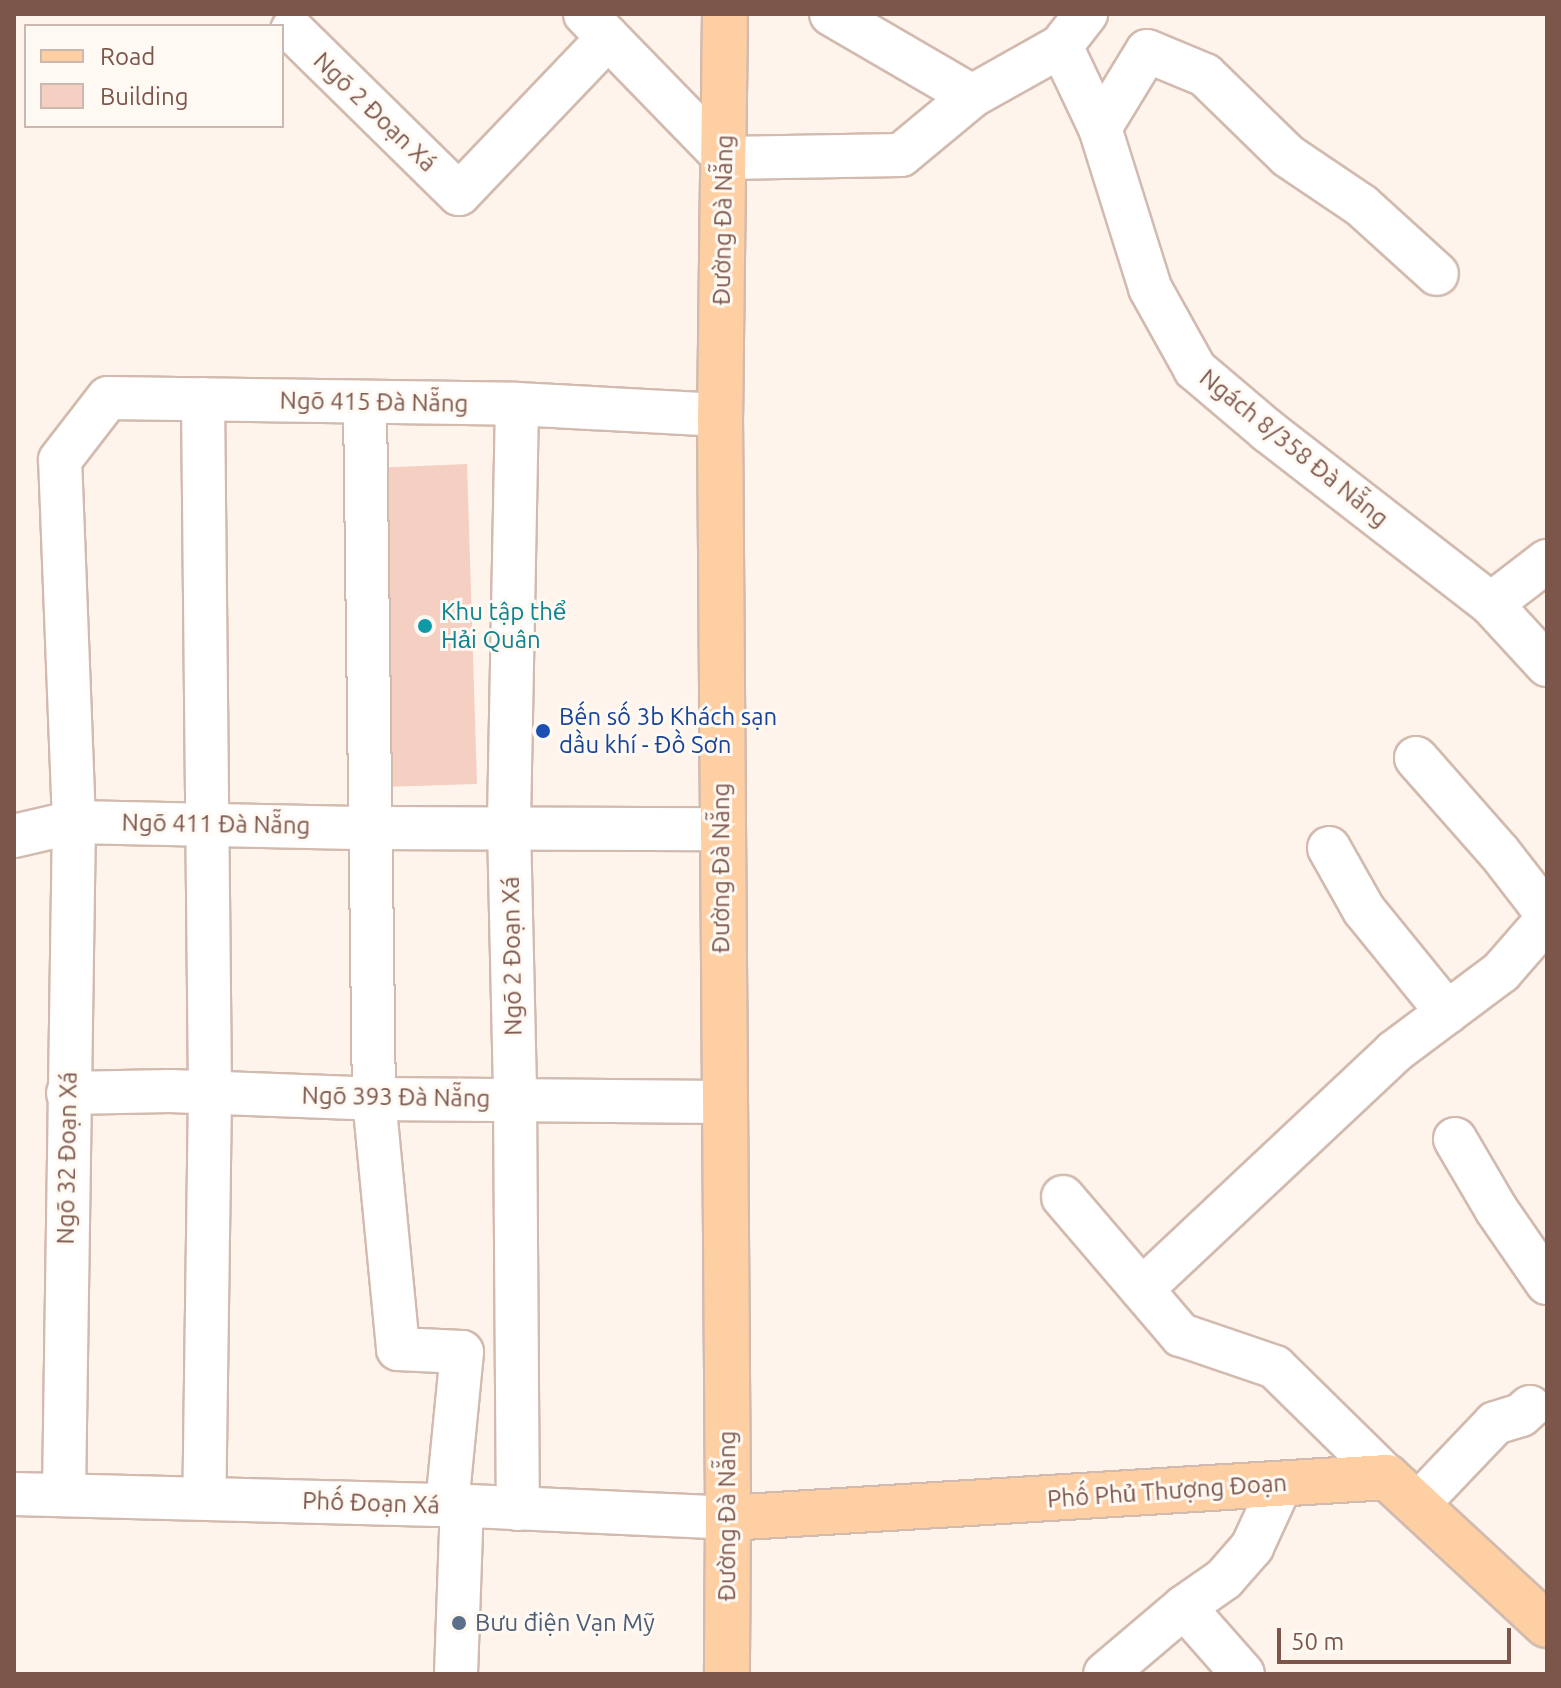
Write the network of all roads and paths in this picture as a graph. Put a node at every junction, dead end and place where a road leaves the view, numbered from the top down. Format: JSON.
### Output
{"nodes":[{"id":1,"x":725,"y":14,"type":"edge"},
{"id":2,"x":831,"y":14,"type":"edge"},
{"id":3,"x":597,"y":26,"type":"edge"},
{"id":4,"x":292,"y":30,"type":"dead end"},
{"id":5,"x":1074,"y":30,"type":"edge"},
{"id":6,"x":972,"y":96,"type":"junction"},
{"id":7,"x":1100,"y":128,"type":"junction"},
{"id":8,"x":725,"y":158,"type":"junction"},
{"id":9,"x":1437,"y":274,"type":"dead end"},
{"id":10,"x":203,"y":399,"type":"junction"},
{"id":11,"x":365,"y":404,"type":"junction"},
{"id":12,"x":517,"y":404,"type":"junction"},
{"id":13,"x":720,"y":415,"type":"junction"},
{"id":14,"x":1547,"y":561,"type":"edge"},
{"id":15,"x":1491,"y":604,"type":"junction"},
{"id":16,"x":1547,"y":665,"type":"edge"},
{"id":17,"x":1416,"y":758,"type":"dead end"},
{"id":18,"x":74,"y":822,"type":"junction"},
{"id":19,"x":206,"y":823,"type":"junction"},
{"id":20,"x":509,"y":826,"type":"junction"},
{"id":21,"x":368,"y":828,"type":"junction"},
{"id":22,"x":721,"y":829,"type":"junction"},
{"id":23,"x":14,"y":836,"type":"edge"},
{"id":24,"x":1329,"y":848,"type":"dead end"},
{"id":25,"x":1546,"y":922,"type":"edge"},
{"id":26,"x":1447,"y":1012,"type":"junction"},
{"id":27,"x":68,"y":1093,"type":"junction"},
{"id":28,"x":210,"y":1093,"type":"junction"},
{"id":29,"x":515,"y":1098,"type":"junction"},
{"id":30,"x":374,"y":1099,"type":"junction"},
{"id":31,"x":723,"y":1102,"type":"junction"},
{"id":32,"x":1455,"y":1139,"type":"dead end"},
{"id":33,"x":1063,"y":1197,"type":"dead end"},
{"id":34,"x":1547,"y":1283,"type":"edge"},
{"id":35,"x":1142,"y":1289,"type":"junction"},
{"id":36,"x":1530,"y":1407,"type":"dead end"},
{"id":37,"x":1281,"y":1484,"type":"junction"},
{"id":38,"x":1402,"y":1491,"type":"junction"},
{"id":39,"x":14,"y":1494,"type":"edge"},
{"id":40,"x":64,"y":1494,"type":"junction"},
{"id":41,"x":204,"y":1498,"type":"junction"},
{"id":42,"x":454,"y":1506,"type":"junction"},
{"id":43,"x":518,"y":1509,"type":"junction"},
{"id":44,"x":728,"y":1518,"type":"junction"},
{"id":45,"x":1184,"y":1607,"type":"junction"},
{"id":46,"x":1547,"y":1625,"type":"edge"},
{"id":47,"x":456,"y":1674,"type":"edge"},
{"id":48,"x":727,"y":1674,"type":"edge"},
{"id":49,"x":1105,"y":1674,"type":"edge"},
{"id":50,"x":1243,"y":1674,"type":"edge"}],
"edges":[{"from":1,"to":8,"type":"main road","name":"Đường Đà Nẵng"},
{"from":2,"to":6,"type":"street"},
{"from":3,"to":4,"type":"street","name":"Ngõ 2 Đoạn Xá"},
{"from":3,"to":8,"type":"street"},
{"from":5,"to":6,"type":"street"},
{"from":5,"to":7,"type":"street","name":"Ngách 8/358 Đà Nẵng"},
{"from":6,"to":8,"type":"street"},
{"from":7,"to":9,"type":"street"},
{"from":7,"to":15,"type":"street","name":"Ngách 8/358 Đà Nẵng"},
{"from":8,"to":13,"type":"main road","name":"Đường Đà Nẵng"},
{"from":10,"to":11,"type":"street","name":"Ngõ 415 Đà Nẵng"},
{"from":10,"to":18,"type":"street","name":"Ngõ 415 Đà Nẵng"},
{"from":10,"to":19,"type":"street"},
{"from":11,"to":12,"type":"street","name":"Ngõ 415 Đà Nẵng"},
{"from":11,"to":21,"type":"street"},
{"from":12,"to":13,"type":"street","name":"Ngõ 415 Đà Nẵng"},
{"from":12,"to":20,"type":"street","name":"Ngõ 2 Đoạn Xá"},
{"from":13,"to":22,"type":"main road","name":"Đường Đà Nẵng"},
{"from":14,"to":15,"type":"street"},
{"from":15,"to":16,"type":"street","name":"Ngách 8/358 Đà Nẵng"},
{"from":17,"to":25,"type":"street"},
{"from":18,"to":19,"type":"street","name":"Ngõ 411 Đà Nẵng"},
{"from":18,"to":23,"type":"street","name":"Ngõ 411 Đà Nẵng"},
{"from":18,"to":27,"type":"street","name":"Ngõ 32 Đoạn Xá"},
{"from":19,"to":21,"type":"street","name":"Ngõ 411 Đà Nẵng"},
{"from":19,"to":28,"type":"street"},
{"from":20,"to":21,"type":"street","name":"Ngõ 411 Đà Nẵng"},
{"from":20,"to":22,"type":"street","name":"Ngõ 411 Đà Nẵng"},
{"from":20,"to":29,"type":"street","name":"Ngõ 2 Đoạn Xá"},
{"from":21,"to":30,"type":"street"},
{"from":22,"to":31,"type":"main road","name":"Đường Đà Nẵng"},
{"from":24,"to":26,"type":"street"},
{"from":25,"to":26,"type":"street"},
{"from":26,"to":35,"type":"street"},
{"from":27,"to":28,"type":"street","name":"Ngõ 393 Đà Nẵng"},
{"from":27,"to":40,"type":"street","name":"Ngõ 32 Đoạn Xá"},
{"from":28,"to":30,"type":"street","name":"Ngõ 393 Đà Nẵng"},
{"from":28,"to":41,"type":"street"},
{"from":29,"to":30,"type":"street","name":"Ngõ 393 Đà Nẵng"},
{"from":29,"to":31,"type":"street","name":"Ngõ 393 Đà Nẵng"},
{"from":29,"to":43,"type":"street","name":"Ngõ 2 Đoạn Xá"},
{"from":30,"to":42,"type":"street"},
{"from":31,"to":44,"type":"main road","name":"Đường Đà Nẵng"},
{"from":32,"to":34,"type":"street"},
{"from":33,"to":35,"type":"street"},
{"from":35,"to":38,"type":"street"},
{"from":36,"to":38,"type":"street"},
{"from":37,"to":38,"type":"main road","name":"Phố Phủ Thượng Đoạn"},
{"from":37,"to":44,"type":"main road","name":"Phố Phủ Thượng Đoạn"},
{"from":37,"to":45,"type":"street"},
{"from":38,"to":46,"type":"main road"},
{"from":39,"to":40,"type":"street","name":"Phố Đoạn Xá"},
{"from":40,"to":41,"type":"street","name":"Phố Đoạn Xá"},
{"from":41,"to":42,"type":"street","name":"Phố Đoạn Xá"},
{"from":42,"to":43,"type":"street","name":"Phố Đoạn Xá"},
{"from":42,"to":47,"type":"street"},
{"from":43,"to":44,"type":"street","name":"Phố Đoạn Xá"},
{"from":44,"to":48,"type":"main road","name":"Đường Đà Nẵng"},
{"from":45,"to":49,"type":"street"},
{"from":45,"to":50,"type":"street"}]}
